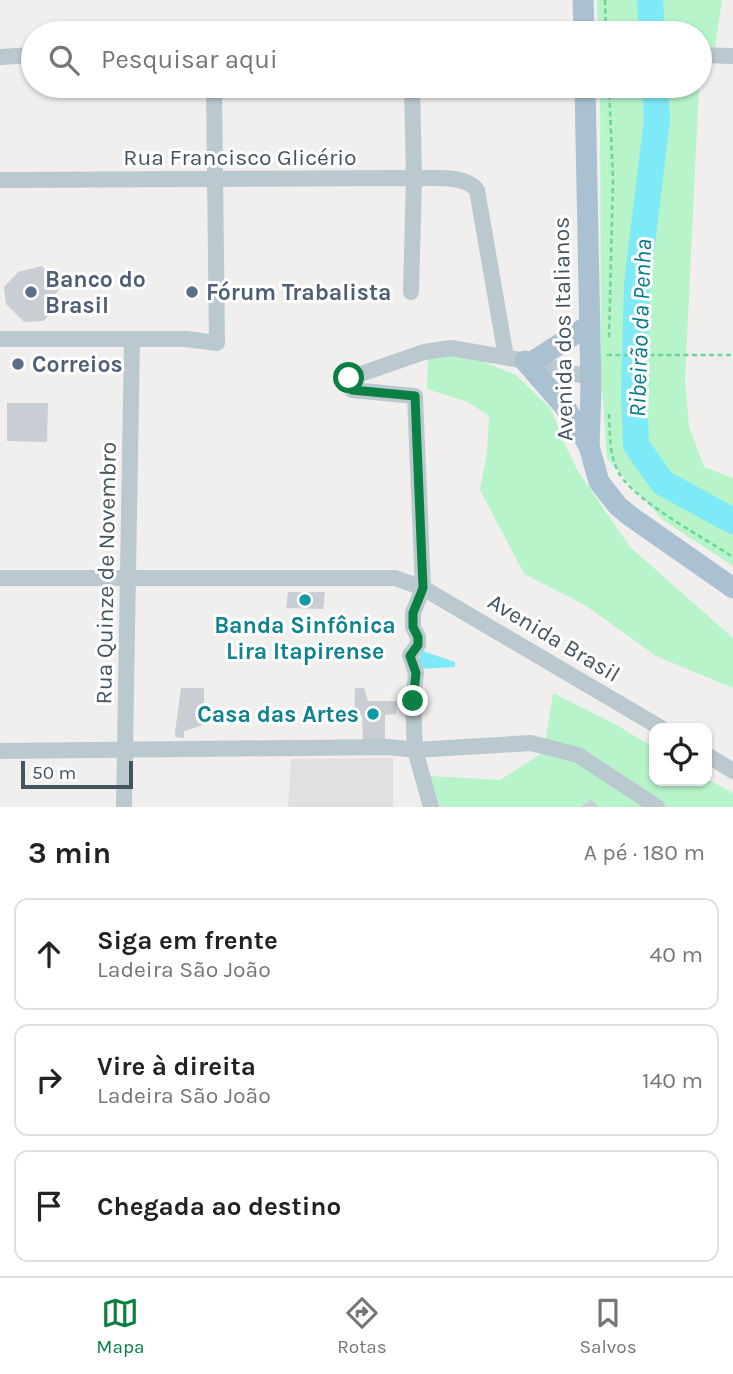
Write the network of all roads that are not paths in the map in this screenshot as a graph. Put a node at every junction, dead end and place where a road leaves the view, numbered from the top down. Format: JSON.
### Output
{"nodes":[{"id":1,"x":583,"y":0,"type":"edge"},
{"id":2,"x":584,"y":21,"type":"edge"},
{"id":3,"x":712,"y":55,"type":"edge"},
{"id":4,"x":21,"y":56,"type":"edge"},
{"id":5,"x":733,"y":56,"type":"edge"},
{"id":6,"x":0,"y":57,"type":"edge"},
{"id":7,"x":214,"y":98,"type":"edge"},
{"id":8,"x":412,"y":98,"type":"edge"},
{"id":9,"x":585,"y":98,"type":"edge"},
{"id":10,"x":414,"y":178,"type":"junction"},
{"id":11,"x":0,"y":180,"type":"edge"},
{"id":12,"x":214,"y":180,"type":"junction"},
{"id":13,"x":411,"y":292,"type":"dead end"},
{"id":14,"x":589,"y":325,"type":"junction"},
{"id":15,"x":0,"y":339,"type":"edge"},
{"id":16,"x":132,"y":340,"type":"junction"},
{"id":17,"x":521,"y":360,"type":"junction"},
{"id":18,"x":591,"y":378,"type":"junction"},
{"id":19,"x":589,"y":446,"type":"junction"},
{"id":20,"x":0,"y":578,"type":"edge"},
{"id":21,"x":128,"y":578,"type":"junction"},
{"id":22,"x":423,"y":588,"type":"junction"},
{"id":23,"x":733,"y":588,"type":"edge"},
{"id":24,"x":652,"y":723,"type":"edge"},
{"id":25,"x":415,"y":750,"type":"junction"},
{"id":26,"x":0,"y":751,"type":"edge"},
{"id":27,"x":126,"y":751,"type":"junction"},
{"id":28,"x":712,"y":758,"type":"edge"},
{"id":29,"x":733,"y":771,"type":"edge"},
{"id":30,"x":124,"y":807,"type":"edge"},
{"id":31,"x":430,"y":807,"type":"edge"},
{"id":32,"x":657,"y":807,"type":"edge"}],
"edges":[{"from":1,"to":2,"type":"main road"},
{"from":3,"to":5,"type":"street"},
{"from":4,"to":6,"type":"street"},
{"from":7,"to":12,"type":"street"},
{"from":8,"to":10,"type":"street"},
{"from":9,"to":14,"type":"main road","name":"Avenida dos Italianos"},
{"from":10,"to":12,"type":"street","name":"Rua Francisco Glicério"},
{"from":10,"to":13,"type":"street"},
{"from":10,"to":17,"type":"street","name":"Rua Francisco Glicério"},
{"from":11,"to":12,"type":"street","name":"Rua Francisco Glicério"},
{"from":12,"to":16,"type":"street"},
{"from":14,"to":17,"type":"main road"},
{"from":14,"to":18,"type":"main road","name":"Avenida dos Italianos"},
{"from":15,"to":16,"type":"street"},
{"from":16,"to":21,"type":"street","name":"Rua Quinze de Novembro"},
{"from":17,"to":18,"type":"street"},
{"from":17,"to":19,"type":"main road"},
{"from":17,"to":22,"type":"street"},
{"from":18,"to":19,"type":"main road","name":"Avenida dos Italianos"},
{"from":19,"to":23,"type":"main road","name":"Avenida dos Italianos"},
{"from":20,"to":21,"type":"street","name":"Avenida Brasil"},
{"from":21,"to":22,"type":"street","name":"Avenida Brasil"},
{"from":21,"to":27,"type":"street","name":"Rua Quinze de Novembro"},
{"from":22,"to":24,"type":"street","name":"Avenida Brasil"},
{"from":22,"to":25,"type":"street"},
{"from":25,"to":27,"type":"street"},
{"from":25,"to":31,"type":"street"},
{"from":25,"to":32,"type":"street"},
{"from":26,"to":27,"type":"street"},
{"from":27,"to":30,"type":"street","name":"Rua Quinze de Novembro"},
{"from":28,"to":29,"type":"street"}]}
